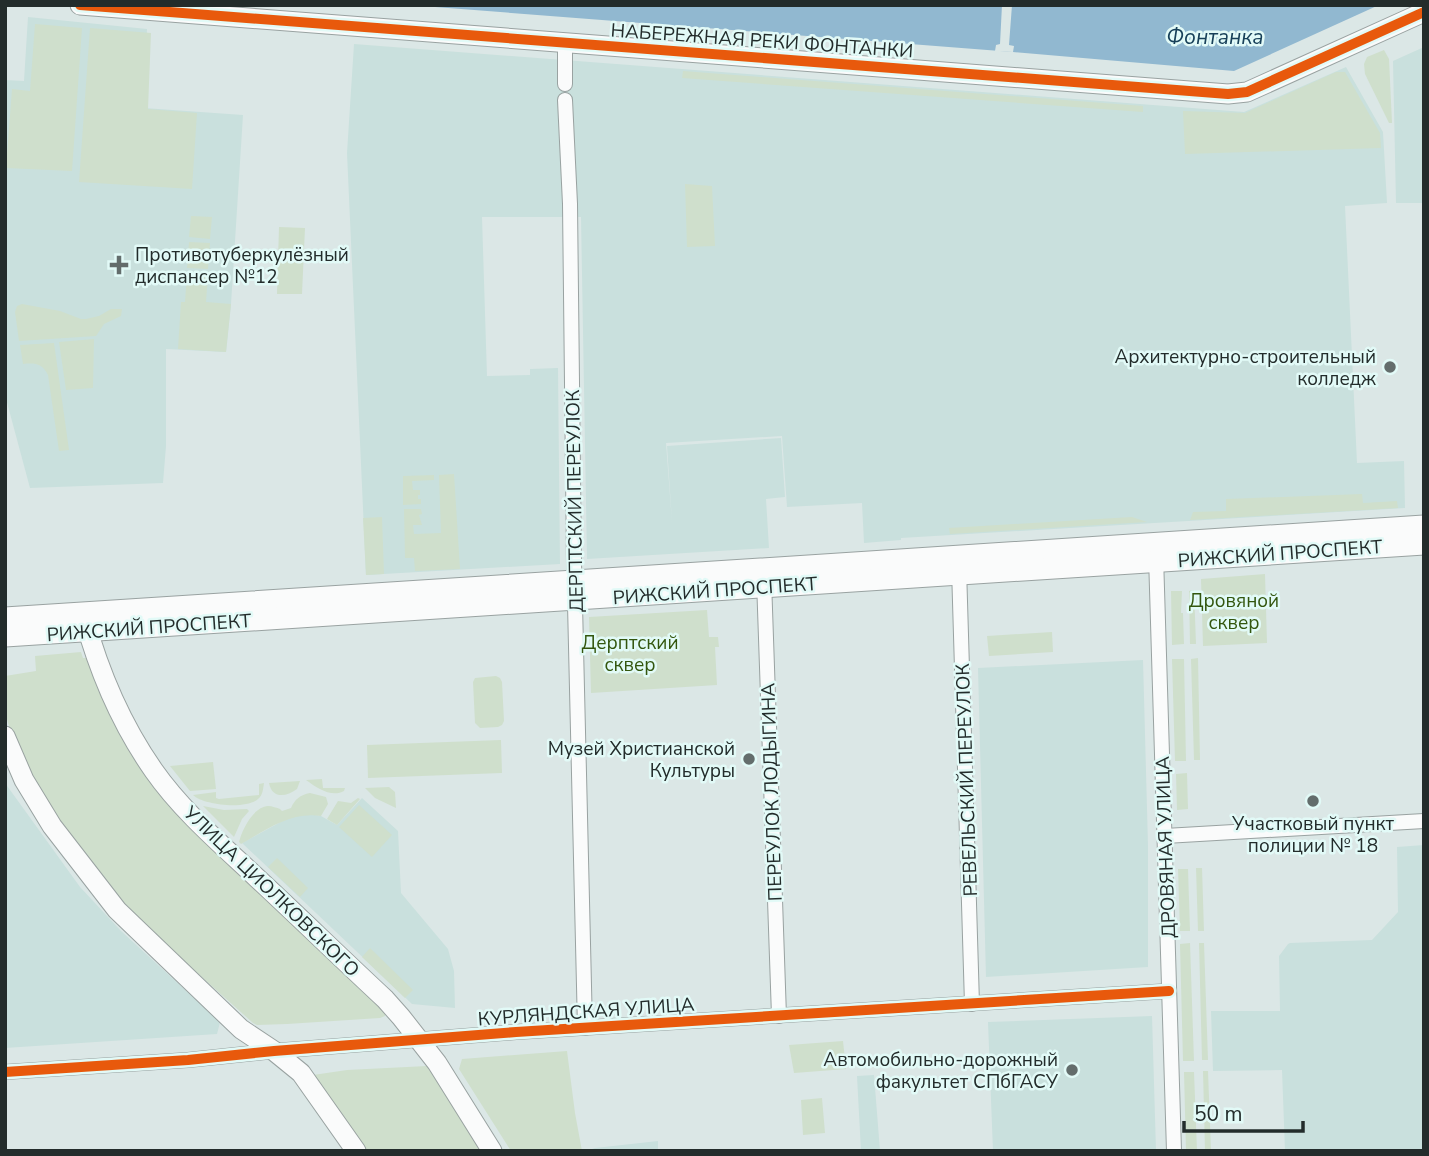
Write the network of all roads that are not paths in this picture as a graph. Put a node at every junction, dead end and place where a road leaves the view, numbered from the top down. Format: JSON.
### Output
{"nodes":[{"id":1,"x":80,"y":5,"type":"edge"},
{"id":2,"x":1424,"y":12,"type":"edge"},
{"id":3,"x":565,"y":43,"type":"junction"},
{"id":4,"x":565,"y":83,"type":"dead end"},
{"id":5,"x":565,"y":100,"type":"dead end"},
{"id":6,"x":1424,"y":526,"type":"edge"},
{"id":7,"x":1424,"y":544,"type":"edge"},
{"id":8,"x":1156,"y":553,"type":"junction"},
{"id":9,"x":959,"y":566,"type":"junction"},
{"id":10,"x":764,"y":578,"type":"junction"},
{"id":11,"x":575,"y":590,"type":"junction"},
{"id":12,"x":5,"y":618,"type":"edge"},
{"id":13,"x":85,"y":622,"type":"junction"},
{"id":14,"x":5,"y":636,"type":"edge"},
{"id":15,"x":5,"y":736,"type":"edge"},
{"id":16,"x":1424,"y":821,"type":"edge"},
{"id":17,"x":1165,"y":836,"type":"junction"},
{"id":18,"x":1169,"y":990,"type":"junction"},
{"id":19,"x":972,"y":1003,"type":"junction"},
{"id":20,"x":779,"y":1016,"type":"junction"},
{"id":21,"x":585,"y":1028,"type":"junction"},
{"id":22,"x":420,"y":1040,"type":"junction"},
{"id":23,"x":274,"y":1051,"type":"junction"},
{"id":24,"x":5,"y":1072,"type":"edge"},
{"id":25,"x":356,"y":1151,"type":"edge"},
{"id":26,"x":492,"y":1151,"type":"edge"},
{"id":27,"x":1174,"y":1151,"type":"edge"}],
"edges":[{"from":1,"to":3,"type":"street","name":"НАБЕРЕЖНАЯ РЕКИ ФОНТАНКИ"},
{"from":2,"to":3,"type":"street","name":"НАБЕРЕЖНАЯ РЕКИ ФОНТАНКИ"},
{"from":3,"to":4,"type":"street"},
{"from":5,"to":11,"type":"street","name":"ДЕРПТСКИЙ ПЕРЕУЛОК"},
{"from":6,"to":8,"type":"main road","name":"РИЖСКИЙ ПРОСПЕКТ"},
{"from":7,"to":8,"type":"main road","name":"РИЖСКИЙ ПРОСПЕКТ"},
{"from":8,"to":9,"type":"main road","name":"РИЖСКИЙ ПРОСПЕКТ"},
{"from":8,"to":17,"type":"street","name":"ДРОВЯНАЯ УЛИЦА"},
{"from":9,"to":10,"type":"main road","name":"РИЖСКИЙ ПРОСПЕКТ"},
{"from":9,"to":19,"type":"street","name":"РЕВЕЛЬСКИЙ ПЕРЕУЛОК"},
{"from":10,"to":11,"type":"main road","name":"РИЖСКИЙ ПРОСПЕКТ"},
{"from":10,"to":20,"type":"street","name":"ПЕРЕУЛОК ЛОДЫГИНА"},
{"from":11,"to":13,"type":"main road","name":"РИЖСКИЙ ПРОСПЕКТ"},
{"from":11,"to":21,"type":"street","name":"ДЕРПТСКИЙ ПЕРЕУЛОК"},
{"from":12,"to":13,"type":"main road","name":"РИЖСКИЙ ПРОСПЕКТ"},
{"from":13,"to":14,"type":"main road","name":"РИЖСКИЙ ПРОСПЕКТ"},
{"from":13,"to":22,"type":"street","name":"УЛИЦА ЦИОЛКОВСКОГО"},
{"from":15,"to":23,"type":"street"},
{"from":16,"to":17,"type":"street"},
{"from":17,"to":18,"type":"street","name":"ДРОВЯНАЯ УЛИЦА"},
{"from":18,"to":19,"type":"street","name":"КУРЛЯНДСКАЯ УЛИЦА"},
{"from":18,"to":27,"type":"street","name":"ДРОВЯНАЯ УЛИЦА"},
{"from":19,"to":20,"type":"street","name":"КУРЛЯНДСКАЯ УЛИЦА"},
{"from":20,"to":21,"type":"street","name":"КУРЛЯНДСКАЯ УЛИЦА"},
{"from":21,"to":22,"type":"street","name":"КУРЛЯНДСКАЯ УЛИЦА"},
{"from":22,"to":23,"type":"street","name":"КУРЛЯНДСКАЯ УЛИЦА"},
{"from":22,"to":26,"type":"street","name":"УЛИЦА ЦИОЛКОВСКОГО"},
{"from":23,"to":24,"type":"street","name":"КУРЛЯНДСКАЯ УЛИЦА"},
{"from":23,"to":25,"type":"street"}]}
